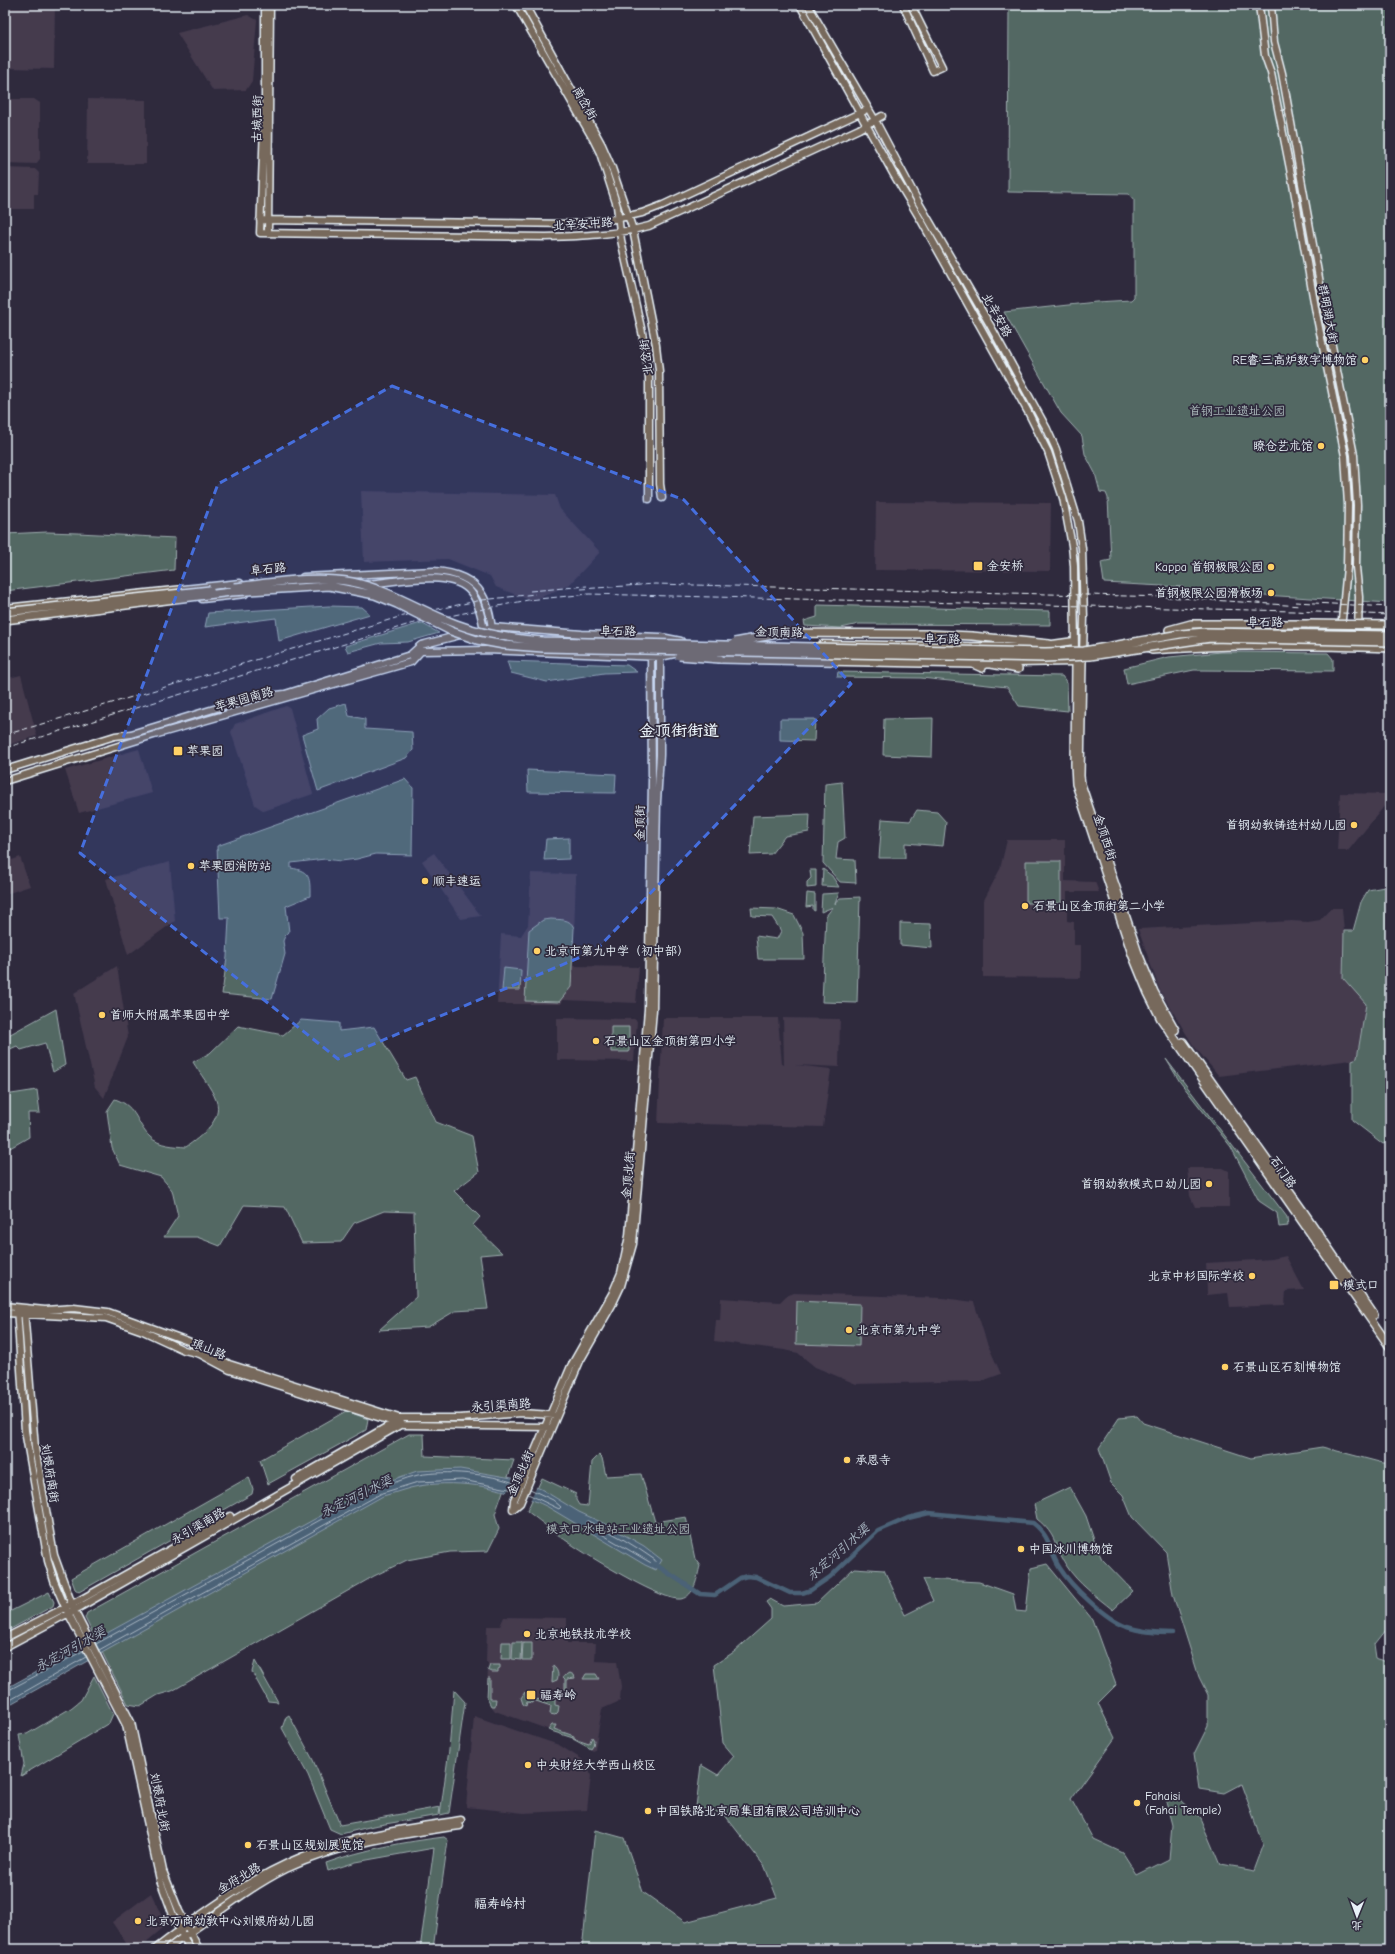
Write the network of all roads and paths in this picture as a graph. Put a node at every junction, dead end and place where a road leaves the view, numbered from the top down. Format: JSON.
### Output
{"nodes":[{"id":1,"x":265,"y":5,"type":"edge"},
{"id":2,"x":270,"y":5,"type":"edge"},
{"id":3,"x":516,"y":5,"type":"edge"},
{"id":4,"x":525,"y":5,"type":"edge"},
{"id":5,"x":800,"y":5,"type":"edge"},
{"id":6,"x":808,"y":5,"type":"edge"},
{"id":7,"x":903,"y":5,"type":"edge"},
{"id":8,"x":912,"y":5,"type":"edge"},
{"id":9,"x":1259,"y":5,"type":"edge"},
{"id":10,"x":1271,"y":5,"type":"edge"},
{"id":11,"x":869,"y":108,"type":"junction"},
{"id":12,"x":860,"y":113,"type":"junction"},
{"id":13,"x":882,"y":116,"type":"dead end"},
{"id":14,"x":875,"y":120,"type":"junction"},
{"id":15,"x":866,"y":125,"type":"junction"},
{"id":16,"x":628,"y":216,"type":"junction"},
{"id":17,"x":618,"y":218,"type":"junction"},
{"id":18,"x":260,"y":220,"type":"junction"},
{"id":19,"x":268,"y":220,"type":"junction"},
{"id":20,"x":633,"y":230,"type":"junction"},
{"id":21,"x":621,"y":232,"type":"junction"},
{"id":22,"x":260,"y":233,"type":"joint"},
{"id":23,"x":268,"y":234,"type":"junction"},
{"id":24,"x":662,"y":498,"type":"dead end"},
{"id":25,"x":649,"y":499,"type":"dead end"},
{"id":26,"x":5,"y":608,"type":"edge"},
{"id":27,"x":5,"y":612,"type":"edge"},
{"id":28,"x":5,"y":620,"type":"edge"},
{"id":29,"x":1390,"y":625,"type":"edge"},
{"id":30,"x":493,"y":627,"type":"junction"},
{"id":31,"x":484,"y":629,"type":"junction"},
{"id":32,"x":1170,"y":630,"type":"dead end"},
{"id":33,"x":1341,"y":630,"type":"dead end"},
{"id":34,"x":1358,"y":630,"type":"dead end"},
{"id":35,"x":1390,"y":635,"type":"edge"},
{"id":36,"x":651,"y":637,"type":"junction"},
{"id":37,"x":661,"y":637,"type":"junction"},
{"id":38,"x":1074,"y":641,"type":"junction"},
{"id":39,"x":1390,"y":642,"type":"edge"},
{"id":40,"x":724,"y":644,"type":"junction"},
{"id":41,"x":1049,"y":644,"type":"junction"},
{"id":42,"x":1390,"y":648,"type":"edge"},
{"id":43,"x":1152,"y":650,"type":"dead end"},
{"id":44,"x":490,"y":651,"type":"junction"},
{"id":45,"x":655,"y":655,"type":"junction"},
{"id":46,"x":980,"y":658,"type":"junction"},
{"id":47,"x":1079,"y":662,"type":"junction"},
{"id":48,"x":973,"y":664,"type":"junction"},
{"id":49,"x":1017,"y":666,"type":"junction"},
{"id":50,"x":982,"y":668,"type":"dead end"},
{"id":51,"x":5,"y":770,"type":"edge"},
{"id":52,"x":5,"y":781,"type":"edge"},
{"id":53,"x":650,"y":1010,"type":"junction"},
{"id":54,"x":1160,"y":1010,"type":"junction"},
{"id":55,"x":5,"y":1306,"type":"edge"},
{"id":56,"x":17,"y":1311,"type":"junction"},
{"id":57,"x":24,"y":1311,"type":"junction"},
{"id":58,"x":5,"y":1313,"type":"edge"},
{"id":59,"x":1390,"y":1339,"type":"edge"},
{"id":60,"x":1390,"y":1347,"type":"edge"},
{"id":61,"x":554,"y":1415,"type":"junction"},
{"id":62,"x":399,"y":1418,"type":"junction"},
{"id":63,"x":394,"y":1423,"type":"junction"},
{"id":64,"x":403,"y":1425,"type":"junction"},
{"id":65,"x":549,"y":1428,"type":"junction"},
{"id":66,"x":70,"y":1609,"type":"junction"},
{"id":67,"x":5,"y":1638,"type":"edge"},
{"id":68,"x":5,"y":1647,"type":"edge"},
{"id":69,"x":98,"y":1660,"type":"junction"},
{"id":70,"x":186,"y":1926,"type":"junction"},
{"id":71,"x":179,"y":1930,"type":"junction"},
{"id":72,"x":190,"y":1932,"type":"junction"},
{"id":73,"x":184,"y":1937,"type":"junction"},
{"id":74,"x":155,"y":1949,"type":"edge"},
{"id":75,"x":168,"y":1949,"type":"edge"},
{"id":76,"x":190,"y":1949,"type":"edge"},
{"id":77,"x":199,"y":1949,"type":"edge"}],
"edges":[{"from":1,"to":18,"type":"main road","name":"古城西街"},
{"from":2,"to":19,"type":"main road","name":"古城西街"},
{"from":3,"to":17,"type":"main road","name":"南岔街"},
{"from":4,"to":16,"type":"main road","name":"南岔街"},
{"from":5,"to":12,"type":"main road","name":"北辛安路"},
{"from":6,"to":11,"type":"main road","name":"北辛安路"},
{"from":7,"to":8,"type":"main road"},
{"from":9,"to":33,"type":"main road","name":"群明湖大街"},
{"from":10,"to":34,"type":"main road","name":"群明湖大街"},
{"from":11,"to":12,"type":"main road","name":"北辛安中路"},
{"from":11,"to":14,"type":"main road","name":"北辛安路"},
{"from":12,"to":15,"type":"main road","name":"北辛安路"},
{"from":12,"to":16,"type":"main road","name":"北辛安中路"},
{"from":13,"to":14,"type":"main road","name":"北辛安中路"},
{"from":14,"to":15,"type":"main road","name":"北辛安中路"},
{"from":14,"to":47,"type":"main road","name":"北辛安路"},
{"from":15,"to":20,"type":"main road","name":"北辛安中路"},
{"from":15,"to":38,"type":"main road","name":"北辛安路"},
{"from":16,"to":17,"type":"main road","name":"北辛安中路"},
{"from":16,"to":20,"type":"main road","name":"北岔街"},
{"from":17,"to":19,"type":"main road","name":"北辛安中路"},
{"from":17,"to":21,"type":"main road","name":"北岔街"},
{"from":18,"to":19,"type":"main road","name":"北辛安中路"},
{"from":18,"to":22,"type":"main road","name":"古城西街"},
{"from":19,"to":23,"type":"main road","name":"古城西街"},
{"from":20,"to":21,"type":"main road","name":"北辛安中路"},
{"from":20,"to":24,"type":"main road","name":"北岔街"},
{"from":21,"to":23,"type":"main road","name":"北辛安中路"},
{"from":21,"to":25,"type":"main road","name":"北岔街"},
{"from":22,"to":23,"type":"main road","name":"北辛安中路"},
{"from":26,"to":30,"type":"main road","name":"阜石路"},
{"from":27,"to":40,"type":"highway","name":"阜石路","bridge":true},
{"from":28,"to":31,"type":"main road","name":"阜石路"},
{"from":28,"to":45,"type":"highway","name":"阜石路","bridge":true},
{"from":29,"to":32,"type":"highway","bridge":true},
{"from":30,"to":31,"type":"main road","name":"金顶南路"},
{"from":30,"to":36,"type":"main road","name":"金顶南路"},
{"from":30,"to":44,"type":"main road","name":"阜石路"},
{"from":31,"to":44,"type":"main road"},
{"from":31,"to":51,"type":"main road","name":"苹果园南路"},
{"from":35,"to":40,"type":"highway","name":"阜石路","bridge":true},
{"from":36,"to":37,"type":"main road","name":"金顶南路"},
{"from":36,"to":45,"type":"main road","name":"金顶街"},
{"from":37,"to":41,"type":"main road","name":"金顶南路"},
{"from":37,"to":45,"type":"main road","name":"金顶街"},
{"from":38,"to":41,"type":"main road","name":"金顶南路"},
{"from":38,"to":47,"type":"main road","name":"北辛安路"},
{"from":39,"to":45,"type":"highway","name":"阜石路","bridge":true},
{"from":40,"to":41,"type":"highway","bridge":true},
{"from":42,"to":43,"type":"highway"},
{"from":44,"to":45,"type":"main road","name":"金顶南路"},
{"from":44,"to":52,"type":"main road","name":"苹果园南路"},
{"from":45,"to":46,"type":"main road","name":"金顶南路"},
{"from":45,"to":48,"type":"highway","bridge":true},
{"from":45,"to":53,"type":"main road","name":"金顶街"},
{"from":45,"to":53,"type":"main road","name":"金顶街"},
{"from":46,"to":47,"type":"main road","name":"金顶南路"},
{"from":46,"to":49,"type":"main road"},
{"from":47,"to":49,"type":"main road"},
{"from":47,"to":54,"type":"highway","name":"金顶西街"},
{"from":48,"to":49,"type":"highway"},
{"from":48,"to":50,"type":"highway"},
{"from":53,"to":61,"type":"main road","name":"金顶北街"},
{"from":54,"to":59,"type":"highway","name":"石门路"},
{"from":54,"to":60,"type":"highway","name":"石门路"},
{"from":55,"to":56,"type":"main road","name":"琅山路"},
{"from":56,"to":57,"type":"main road","name":"琅山路"},
{"from":56,"to":58,"type":"main road","name":"琅山路"},
{"from":56,"to":66,"type":"main road","name":"刘娘府南街"},
{"from":57,"to":62,"type":"main road","name":"琅山路"},
{"from":57,"to":63,"type":"main road","name":"琅山路"},
{"from":57,"to":66,"type":"main road","name":"刘娘府南街"},
{"from":61,"to":62,"type":"main road","name":"永引渠南路"},
{"from":61,"to":65,"type":"main road","name":"金顶北街"},
{"from":62,"to":63,"type":"main road","name":"永引渠南路"},
{"from":62,"to":64,"type":"main road"},
{"from":63,"to":64,"type":"main road","name":"琅山路"},
{"from":63,"to":66,"type":"main road","name":"永引渠南路"},
{"from":64,"to":65,"type":"main road","name":"永引渠南路"},
{"from":64,"to":66,"type":"main road","name":"永引渠南路"},
{"from":65,"to":65,"type":"main road","name":"金顶北街"},
{"from":66,"to":67,"type":"main road","name":"永引渠南路"},
{"from":66,"to":68,"type":"main road","name":"永引渠南路"},
{"from":66,"to":69,"type":"main road"},
{"from":69,"to":70,"type":"main road","name":"刘娘府北街"},
{"from":69,"to":71,"type":"main road","name":"刘娘府北街"},
{"from":70,"to":71,"type":"main road","name":"金府北路"},
{"from":70,"to":72,"type":"main road","name":"刘娘府北街"},
{"from":70,"to":72,"type":"main road","name":"金府北路"},
{"from":71,"to":73,"type":"main road","name":"刘娘府北街"},
{"from":71,"to":74,"type":"main road","name":"金府北路"},
{"from":72,"to":73,"type":"main road","name":"金府北路"},
{"from":72,"to":77,"type":"main road","name":"刘娘府北街"},
{"from":73,"to":75,"type":"main road","name":"金府北路"},
{"from":73,"to":76,"type":"main road","name":"刘娘府北街"}]}
